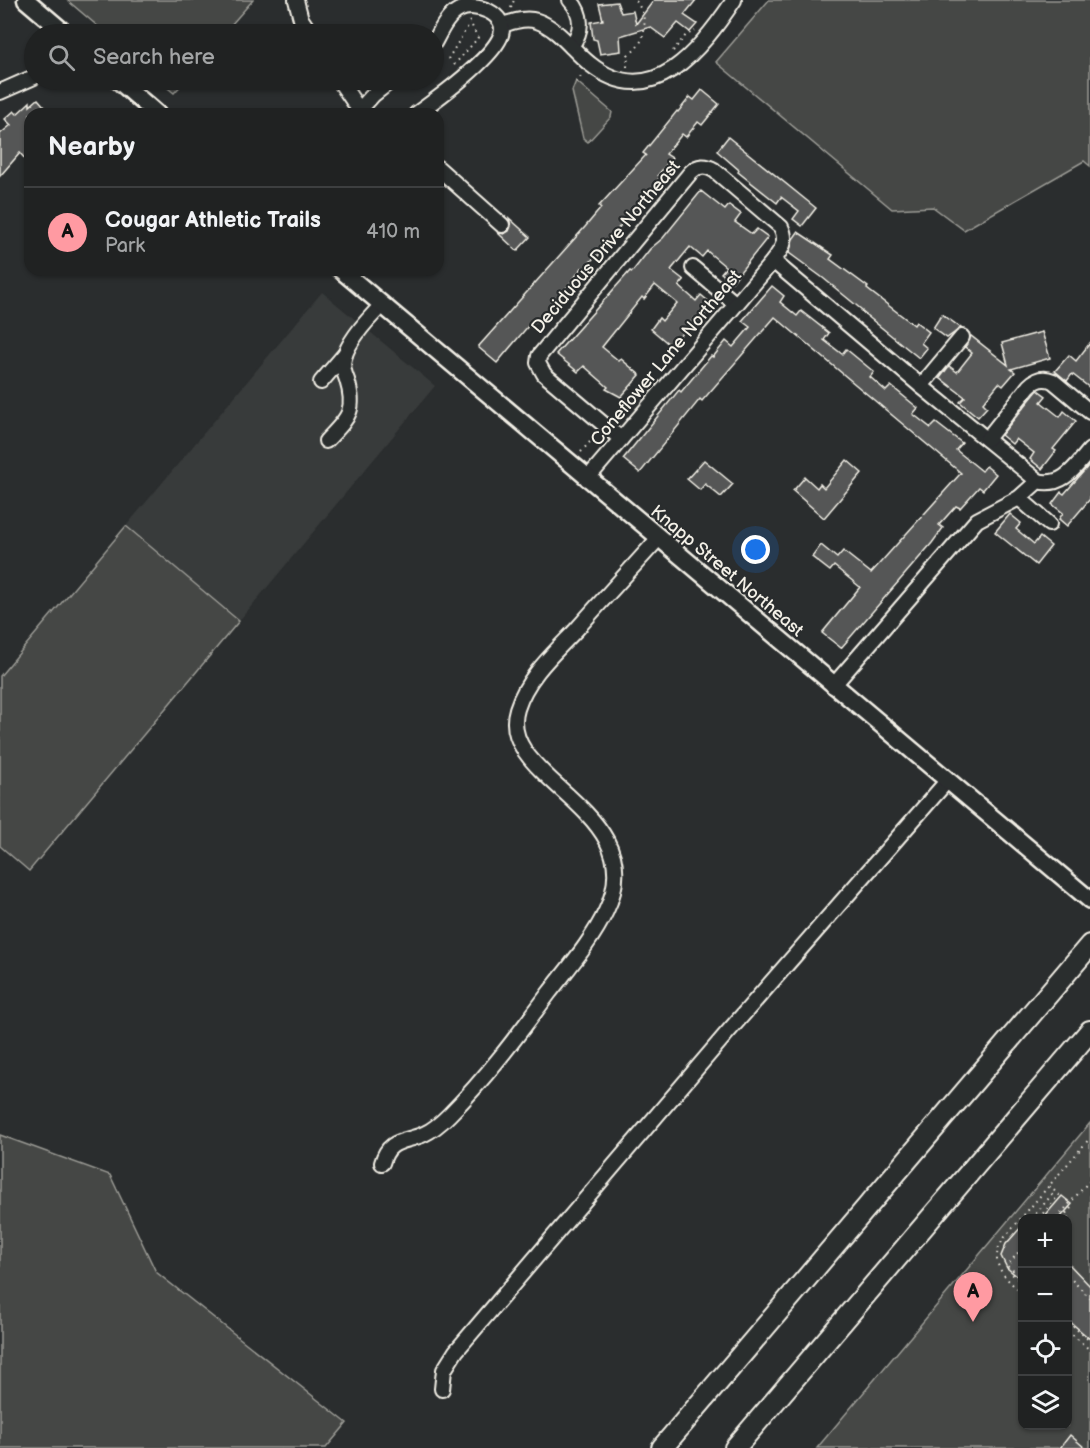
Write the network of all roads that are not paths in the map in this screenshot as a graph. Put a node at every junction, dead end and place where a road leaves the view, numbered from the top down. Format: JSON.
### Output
{"nodes":[{"id":1,"x":26,"y":0,"type":"edge"},
{"id":2,"x":296,"y":0,"type":"edge"},
{"id":3,"x":570,"y":0,"type":"edge"},
{"id":4,"x":734,"y":0,"type":"edge"},
{"id":5,"x":54,"y":24,"type":"edge"},
{"id":6,"x":304,"y":24,"type":"edge"},
{"id":7,"x":502,"y":25,"type":"junction"},
{"id":8,"x":444,"y":28,"type":"edge"},
{"id":9,"x":571,"y":46,"type":"junction"},
{"id":10,"x":24,"y":81,"type":"edge"},
{"id":11,"x":129,"y":90,"type":"edge"},
{"id":12,"x":345,"y":90,"type":"edge"},
{"id":13,"x":379,"y":90,"type":"edge"},
{"id":14,"x":0,"y":92,"type":"edge"},
{"id":15,"x":150,"y":108,"type":"edge"},
{"id":16,"x":356,"y":108,"type":"edge"},
{"id":17,"x":363,"y":108,"type":"edge"},
{"id":18,"x":424,"y":108,"type":"edge"},
{"id":19,"x":444,"y":173,"type":"edge"},
{"id":20,"x":502,"y":225,"type":"dead end"},
{"id":21,"x":773,"y":261,"type":"junction"},
{"id":22,"x":693,"y":268,"type":"dead end"},
{"id":23,"x":348,"y":276,"type":"edge"},
{"id":24,"x":736,"y":304,"type":"junction"},
{"id":25,"x":382,"y":305,"type":"junction"},
{"id":26,"x":962,"y":337,"type":"dead end"},
{"id":27,"x":346,"y":352,"type":"junction"},
{"id":28,"x":321,"y":382,"type":"dead end"},
{"id":29,"x":921,"y":386,"type":"junction"},
{"id":30,"x":1090,"y":412,"type":"edge"},
{"id":31,"x":621,"y":439,"type":"junction"},
{"id":32,"x":987,"y":439,"type":"junction"},
{"id":33,"x":326,"y":441,"type":"dead end"},
{"id":34,"x":1090,"y":450,"type":"edge"},
{"id":35,"x":587,"y":479,"type":"junction"},
{"id":36,"x":1038,"y":481,"type":"junction"},
{"id":37,"x":1019,"y":498,"type":"junction"},
{"id":38,"x":1049,"y":524,"type":"dead end"},
{"id":39,"x":658,"y":539,"type":"junction"},
{"id":40,"x":833,"y":686,"type":"junction"},
{"id":41,"x":948,"y":780,"type":"junction"},
{"id":42,"x":1087,"y":897,"type":"edge"},
{"id":43,"x":1090,"y":945,"type":"edge"},
{"id":44,"x":1090,"y":1031,"type":"edge"},
{"id":45,"x":382,"y":1163,"type":"dead end"},
{"id":46,"x":442,"y":1389,"type":"dead end"},
{"id":47,"x":662,"y":1448,"type":"edge"},
{"id":48,"x":735,"y":1448,"type":"edge"}],
"edges":[{"from":1,"to":5,"type":"main road"},
{"from":2,"to":6,"type":"street"},
{"from":3,"to":9,"type":"street"},
{"from":4,"to":9,"type":"street"},
{"from":7,"to":8,"type":"street"},
{"from":7,"to":9,"type":"street"},
{"from":7,"to":18,"type":"street"},
{"from":10,"to":14,"type":"street"},
{"from":11,"to":15,"type":"main road"},
{"from":12,"to":16,"type":"street"},
{"from":13,"to":17,"type":"street"},
{"from":19,"to":20,"type":"street"},
{"from":21,"to":24,"type":"street","name":"Coneflower Lane Northeast"},
{"from":21,"to":29,"type":"street"},
{"from":21,"to":31,"type":"street","name":"Deciduous Drive Northeast"},
{"from":22,"to":24,"type":"street"},
{"from":23,"to":25,"type":"main road","name":"Knapp Street Northeast"},
{"from":24,"to":31,"type":"street","name":"Coneflower Lane Northeast"},
{"from":25,"to":27,"type":"street"},
{"from":25,"to":35,"type":"main road","name":"Knapp Street Northeast"},
{"from":26,"to":29,"type":"street"},
{"from":27,"to":28,"type":"street"},
{"from":27,"to":33,"type":"street"},
{"from":29,"to":32,"type":"street"},
{"from":30,"to":32,"type":"street"},
{"from":31,"to":35,"type":"street","name":"Coneflower Lane Northeast"},
{"from":32,"to":36,"type":"street"},
{"from":34,"to":36,"type":"street"},
{"from":35,"to":39,"type":"main road","name":"Knapp Street Northeast"},
{"from":36,"to":37,"type":"street"},
{"from":37,"to":38,"type":"street"},
{"from":37,"to":40,"type":"street"},
{"from":39,"to":40,"type":"main road","name":"Knapp Street Northeast"},
{"from":39,"to":45,"type":"street"},
{"from":40,"to":41,"type":"main road","name":"Knapp Street Northeast"},
{"from":41,"to":42,"type":"main road","name":"Knapp Street Northeast"},
{"from":41,"to":46,"type":"street"},
{"from":43,"to":47,"type":"highway"},
{"from":44,"to":48,"type":"highway"}]}
